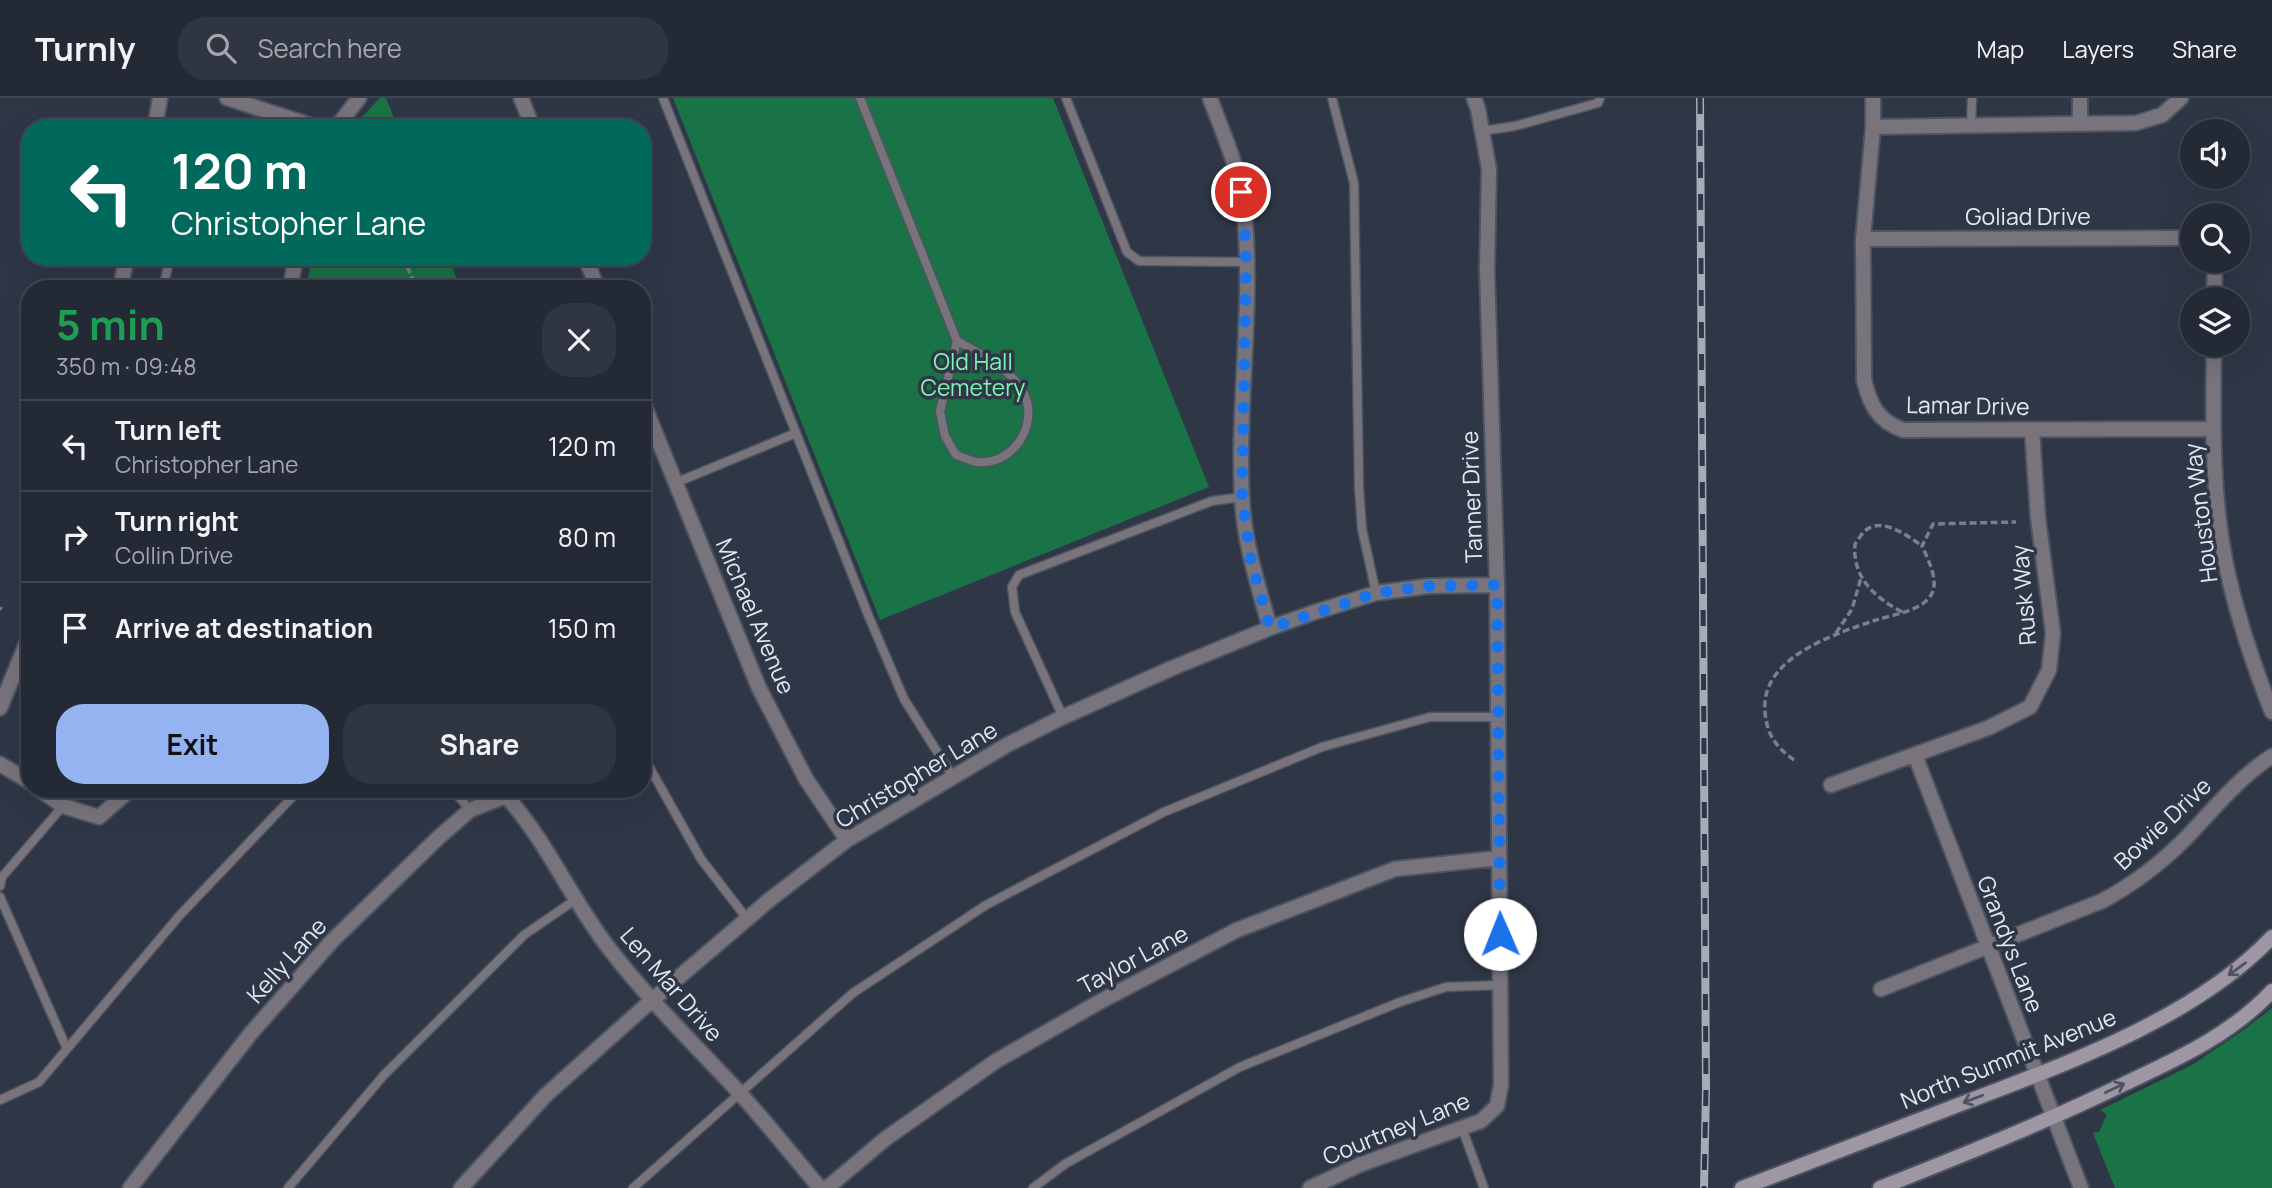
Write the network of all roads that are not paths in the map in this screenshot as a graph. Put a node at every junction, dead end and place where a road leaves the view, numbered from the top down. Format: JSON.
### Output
{"nodes":[{"id":1,"x":160,"y":98,"type":"edge"},
{"id":2,"x":227,"y":98,"type":"edge"},
{"id":3,"x":359,"y":98,"type":"edge"},
{"id":4,"x":521,"y":98,"type":"edge"},
{"id":5,"x":663,"y":98,"type":"edge"},
{"id":6,"x":860,"y":98,"type":"edge"},
{"id":7,"x":1066,"y":98,"type":"edge"},
{"id":8,"x":1210,"y":98,"type":"edge"},
{"id":9,"x":1332,"y":98,"type":"edge"},
{"id":10,"x":1474,"y":98,"type":"edge"},
{"id":11,"x":1600,"y":98,"type":"edge"},
{"id":12,"x":1873,"y":98,"type":"edge"},
{"id":13,"x":1972,"y":98,"type":"edge"},
{"id":14,"x":2080,"y":98,"type":"edge"},
{"id":15,"x":2180,"y":98,"type":"edge"},
{"id":16,"x":156,"y":119,"type":"edge"},
{"id":17,"x":291,"y":119,"type":"edge"},
{"id":18,"x":343,"y":119,"type":"edge"},
{"id":19,"x":529,"y":119,"type":"edge"},
{"id":20,"x":2080,"y":124,"type":"junction"},
{"id":21,"x":1971,"y":126,"type":"junction"},
{"id":22,"x":1873,"y":127,"type":"junction"},
{"id":23,"x":1482,"y":131,"type":"junction"},
{"id":24,"x":2180,"y":238,"type":"edge"},
{"id":25,"x":1863,"y":239,"type":"junction"},
{"id":26,"x":1246,"y":262,"type":"junction"},
{"id":27,"x":957,"y":341,"type":"junction"},
{"id":28,"x":2214,"y":357,"type":"edge"},
{"id":29,"x":651,"y":422,"type":"edge"},
{"id":30,"x":2213,"y":429,"type":"junction"},
{"id":31,"x":2032,"y":430,"type":"junction"},
{"id":32,"x":796,"y":433,"type":"junction"},
{"id":33,"x":676,"y":483,"type":"junction"},
{"id":34,"x":1242,"y":497,"type":"junction"},
{"id":35,"x":1497,"y":585,"type":"junction"},
{"id":36,"x":1377,"y":593,"type":"junction"},
{"id":37,"x":1270,"y":628,"type":"junction"},
{"id":38,"x":21,"y":657,"type":"edge"},
{"id":39,"x":0,"y":708,"type":"edge"},
{"id":40,"x":2272,"y":712,"type":"edge"},
{"id":41,"x":1063,"y":717,"type":"junction"},
{"id":42,"x":1498,"y":717,"type":"junction"},
{"id":43,"x":1915,"y":755,"type":"junction"},
{"id":44,"x":2272,"y":756,"type":"edge"},
{"id":45,"x":0,"y":764,"type":"edge"},
{"id":46,"x":651,"y":770,"type":"edge"},
{"id":47,"x":21,"y":777,"type":"edge"},
{"id":48,"x":953,"y":777,"type":"junction"},
{"id":49,"x":1831,"y":785,"type":"dead end"},
{"id":50,"x":53,"y":798,"type":"edge"},
{"id":51,"x":121,"y":798,"type":"edge"},
{"id":52,"x":291,"y":798,"type":"edge"},
{"id":53,"x":460,"y":798,"type":"edge"},
{"id":54,"x":498,"y":798,"type":"edge"},
{"id":55,"x":512,"y":798,"type":"edge"},
{"id":56,"x":64,"y":806,"type":"junction"},
{"id":57,"x":470,"y":810,"type":"junction"},
{"id":58,"x":847,"y":841,"type":"junction"},
{"id":59,"x":1499,"y":858,"type":"junction"},
{"id":60,"x":0,"y":886,"type":"edge"},
{"id":61,"x":0,"y":897,"type":"edge"},
{"id":62,"x":575,"y":900,"type":"junction"},
{"id":63,"x":748,"y":920,"type":"junction"},
{"id":64,"x":2272,"y":937,"type":"edge"},
{"id":65,"x":1987,"y":945,"type":"junction"},
{"id":66,"x":1500,"y":985,"type":"junction"},
{"id":67,"x":1881,"y":989,"type":"dead end"},
{"id":68,"x":2272,"y":991,"type":"edge"},
{"id":69,"x":651,"y":1001,"type":"junction"},
{"id":70,"x":67,"y":1049,"type":"junction"},
{"id":71,"x":2037,"y":1075,"type":"junction"},
{"id":72,"x":738,"y":1093,"type":"junction"},
{"id":73,"x":0,"y":1100,"type":"edge"},
{"id":74,"x":1497,"y":1106,"type":"joint"},
{"id":75,"x":2053,"y":1118,"type":"junction"},
{"id":76,"x":1462,"y":1128,"type":"junction"},
{"id":77,"x":130,"y":1188,"type":"edge"},
{"id":78,"x":288,"y":1188,"type":"edge"},
{"id":79,"x":461,"y":1188,"type":"edge"},
{"id":80,"x":633,"y":1188,"type":"edge"},
{"id":81,"x":820,"y":1188,"type":"edge"},
{"id":82,"x":827,"y":1188,"type":"edge"},
{"id":83,"x":1033,"y":1188,"type":"edge"},
{"id":84,"x":1310,"y":1188,"type":"edge"},
{"id":85,"x":1483,"y":1188,"type":"edge"},
{"id":86,"x":1742,"y":1188,"type":"edge"},
{"id":87,"x":1880,"y":1188,"type":"edge"},
{"id":88,"x":2081,"y":1188,"type":"edge"}],
"edges":[{"from":1,"to":16,"type":"street"},
{"from":2,"to":17,"type":"street"},
{"from":3,"to":18,"type":"street"},
{"from":4,"to":19,"type":"street"},
{"from":5,"to":32,"type":"lane"},
{"from":6,"to":27,"type":"lane"},
{"from":7,"to":26,"type":"lane"},
{"from":8,"to":26,"type":"street"},
{"from":9,"to":36,"type":"lane"},
{"from":10,"to":23,"type":"street","name":"Tanner Drive"},
{"from":11,"to":23,"type":"lane"},
{"from":12,"to":22,"type":"street","name":"Lamar Drive"},
{"from":13,"to":21,"type":"lane"},
{"from":14,"to":20,"type":"street"},
{"from":15,"to":20,"type":"street"},
{"from":20,"to":21,"type":"street"},
{"from":21,"to":22,"type":"street"},
{"from":22,"to":25,"type":"street","name":"Lamar Drive"},
{"from":23,"to":35,"type":"street","name":"Tanner Drive"},
{"from":24,"to":25,"type":"street","name":"Goliad Drive"},
{"from":25,"to":31,"type":"street","name":"Lamar Drive"},
{"from":26,"to":34,"type":"street"},
{"from":27,"to":27,"type":"lane"},
{"from":28,"to":30,"type":"street","name":"Houston Way"},
{"from":29,"to":33,"type":"street","name":"Michael Avenue"},
{"from":30,"to":31,"type":"street","name":"Lamar Drive"},
{"from":30,"to":40,"type":"street","name":"Houston Way"},
{"from":31,"to":43,"type":"street","name":"Rusk Way"},
{"from":32,"to":33,"type":"lane"},
{"from":32,"to":48,"type":"lane"},
{"from":33,"to":58,"type":"street","name":"Michael Avenue"},
{"from":34,"to":37,"type":"street"},
{"from":34,"to":41,"type":"lane"},
{"from":35,"to":36,"type":"street","name":"Christopher Lane"},
{"from":35,"to":42,"type":"street","name":"Tanner Drive"},
{"from":36,"to":37,"type":"street","name":"Christopher Lane"},
{"from":37,"to":41,"type":"street","name":"Christopher Lane"},
{"from":38,"to":39,"type":"street"},
{"from":41,"to":48,"type":"street","name":"Christopher Lane"},
{"from":42,"to":59,"type":"street","name":"Tanner Drive"},
{"from":42,"to":72,"type":"lane"},
{"from":43,"to":49,"type":"street","name":"Rusk Way"},
{"from":43,"to":65,"type":"street","name":"Grandys Lane"},
{"from":44,"to":65,"type":"street","name":"Bowie Drive"},
{"from":45,"to":47,"type":"street"},
{"from":46,"to":63,"type":"lane"},
{"from":48,"to":58,"type":"street","name":"Christopher Lane"},
{"from":50,"to":56,"type":"street"},
{"from":51,"to":56,"type":"street"},
{"from":52,"to":70,"type":"lane"},
{"from":53,"to":57,"type":"lane"},
{"from":54,"to":57,"type":"street","name":"Kelly Lane"},
{"from":55,"to":62,"type":"street","name":"Len Mar Drive"},
{"from":56,"to":60,"type":"lane"},
{"from":57,"to":77,"type":"street","name":"Kelly Lane"},
{"from":58,"to":63,"type":"street","name":"Christopher Lane"},
{"from":59,"to":66,"type":"street","name":"Tanner Drive"},
{"from":59,"to":82,"type":"street","name":"Taylor Lane"},
{"from":61,"to":70,"type":"lane"},
{"from":62,"to":69,"type":"street","name":"Len Mar Drive"},
{"from":62,"to":78,"type":"lane"},
{"from":63,"to":69,"type":"street","name":"Christopher Lane"},
{"from":64,"to":71,"type":"main road","name":"North Summit Avenue","one_way":true},
{"from":65,"to":67,"type":"street","name":"Bowie Drive"},
{"from":65,"to":71,"type":"street","name":"Grandys Lane"},
{"from":66,"to":74,"type":"street","name":"Tanner Drive"},
{"from":66,"to":83,"type":"lane"},
{"from":75,"to":68,"type":"main road","one_way":true},
{"from":69,"to":72,"type":"street","name":"Len Mar Drive"},
{"from":69,"to":79,"type":"street","name":"Christopher Lane"},
{"from":70,"to":73,"type":"lane"},
{"from":71,"to":75,"type":"street","name":"Grandys Lane"},
{"from":71,"to":86,"type":"main road","name":"North Summit Avenue","one_way":true},
{"from":72,"to":80,"type":"lane"},
{"from":72,"to":81,"type":"street","name":"Len Mar Drive"},
{"from":74,"to":76,"type":"street","name":"Courtney Lane"},
{"from":75,"to":87,"type":"main road"},
{"from":75,"to":88,"type":"street","name":"Grandys Lane"},
{"from":76,"to":84,"type":"street","name":"Courtney Lane"},
{"from":76,"to":85,"type":"lane"}]}
